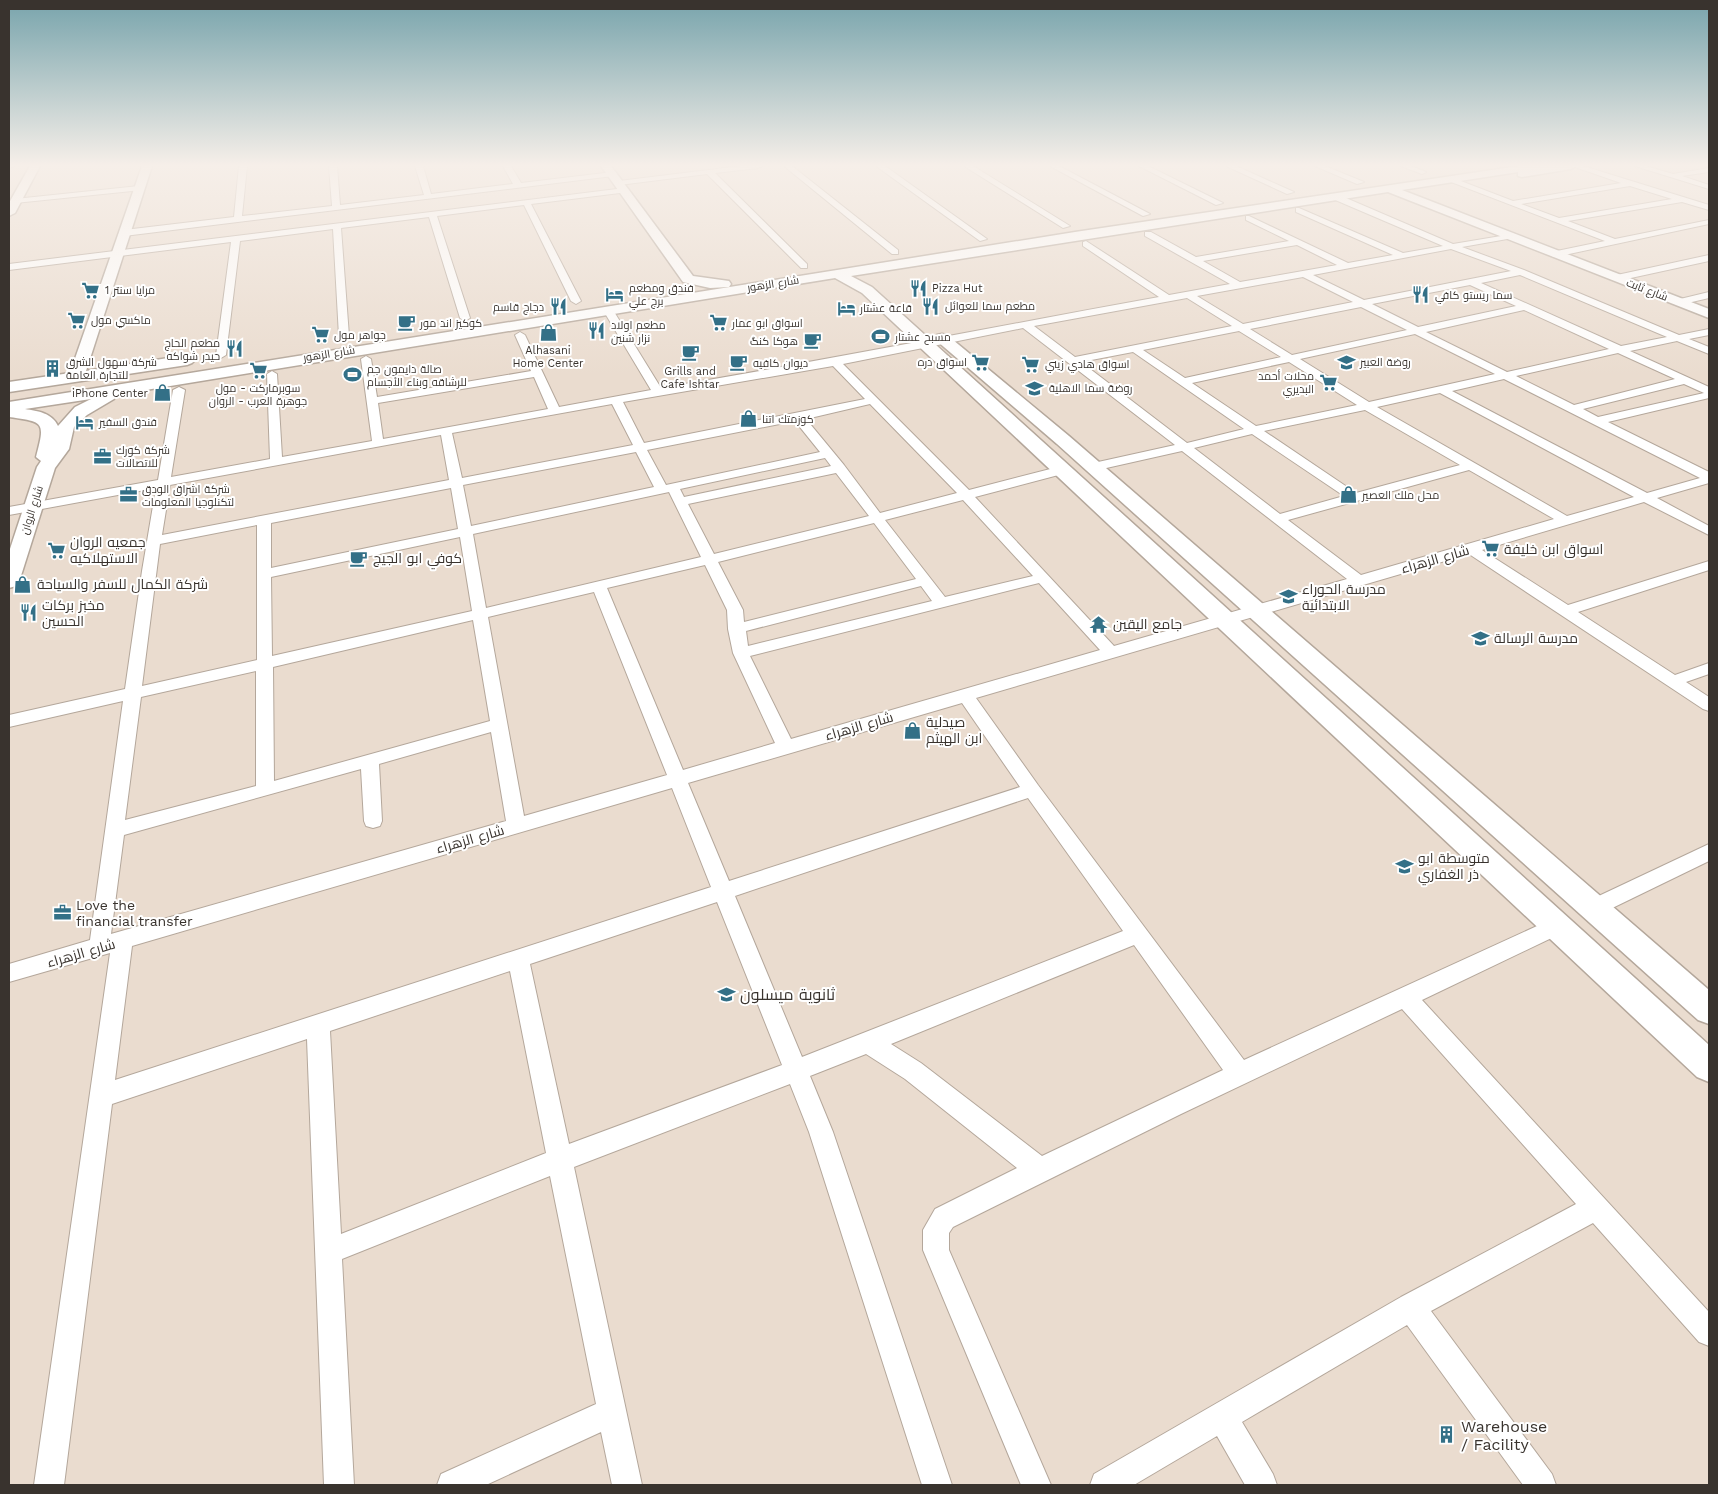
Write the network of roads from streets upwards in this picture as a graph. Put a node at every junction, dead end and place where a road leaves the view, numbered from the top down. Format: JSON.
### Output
{"nodes":[{"id":1,"x":123,"y":236,"type":"edge"},
{"id":2,"x":255,"y":236,"type":"edge"},
{"id":3,"x":338,"y":236,"type":"edge"},
{"id":4,"x":439,"y":236,"type":"edge"},
{"id":5,"x":545,"y":236,"type":"edge"},
{"id":6,"x":654,"y":236,"type":"edge"},
{"id":7,"x":777,"y":236,"type":"edge"},
{"id":8,"x":879,"y":236,"type":"edge"},
{"id":9,"x":977,"y":236,"type":"edge"},
{"id":10,"x":1046,"y":236,"type":"edge"},
{"id":11,"x":1069,"y":236,"type":"edge"},
{"id":12,"x":1082,"y":236,"type":"edge"},
{"id":13,"x":1151,"y":236,"type":"edge"},
{"id":14,"x":1291,"y":236,"type":"edge"},
{"id":15,"x":1357,"y":236,"type":"edge"},
{"id":16,"x":1426,"y":236,"type":"edge"},
{"id":17,"x":1510,"y":236,"type":"joint"},
{"id":18,"x":1599,"y":236,"type":"edge"},
{"id":19,"x":1640,"y":236,"type":"edge"},
{"id":20,"x":236,"y":238,"type":"junction"},
{"id":21,"x":982,"y":239,"type":"junction"},
{"id":22,"x":1613,"y":241,"type":"junction"},
{"id":23,"x":1299,"y":242,"type":"junction"},
{"id":24,"x":1453,"y":247,"type":"junction"},
{"id":25,"x":923,"y":248,"type":"dead end"},
{"id":26,"x":900,"y":252,"type":"joint"},
{"id":27,"x":961,"y":252,"type":"junction"},
{"id":28,"x":117,"y":253,"type":"junction"},
{"id":29,"x":1555,"y":254,"type":"junction"},
{"id":30,"x":1403,"y":256,"type":"junction"},
{"id":31,"x":1709,"y":258,"type":"edge"},
{"id":32,"x":1194,"y":260,"type":"junction"},
{"id":33,"x":808,"y":265,"type":"joint"},
{"id":34,"x":1347,"y":266,"type":"junction"},
{"id":35,"x":9,"y":267,"type":"edge"},
{"id":36,"x":785,"y":269,"type":"dead end"},
{"id":37,"x":863,"y":272,"type":"junction"},
{"id":38,"x":1522,"y":272,"type":"junction"},
{"id":39,"x":1305,"y":274,"type":"junction"},
{"id":40,"x":737,"y":276,"type":"dead end"},
{"id":41,"x":1617,"y":278,"type":"junction"},
{"id":42,"x":1472,"y":282,"type":"junction"},
{"id":43,"x":686,"y":284,"type":"junction"},
{"id":44,"x":724,"y":284,"type":"junction"},
{"id":45,"x":1240,"y":286,"type":"junction"},
{"id":46,"x":645,"y":290,"type":"dead end"},
{"id":47,"x":1189,"y":295,"type":"junction"},
{"id":48,"x":1709,"y":295,"type":"edge"},
{"id":49,"x":1168,"y":299,"type":"junction"},
{"id":50,"x":581,"y":300,"type":"joint"},
{"id":51,"x":1678,"y":302,"type":"junction"},
{"id":52,"x":558,"y":304,"type":"dead end"},
{"id":53,"x":1364,"y":304,"type":"junction"},
{"id":54,"x":1524,"y":307,"type":"junction"},
{"id":55,"x":1709,"y":314,"type":"edge"},
{"id":56,"x":612,"y":315,"type":"junction"},
{"id":57,"x":465,"y":318,"type":"junction"},
{"id":58,"x":446,"y":320,"type":"dead end"},
{"id":59,"x":483,"y":322,"type":"junction"},
{"id":60,"x":519,"y":325,"type":"junction"},
{"id":61,"x":1026,"y":325,"type":"junction"},
{"id":62,"x":1244,"y":328,"type":"junction"},
{"id":63,"x":1416,"y":331,"type":"junction"},
{"id":64,"x":1709,"y":332,"type":"edge"},
{"id":65,"x":363,"y":333,"type":"dead end"},
{"id":66,"x":344,"y":336,"type":"junction"},
{"id":67,"x":325,"y":339,"type":"dead end"},
{"id":68,"x":1679,"y":339,"type":"junction"},
{"id":69,"x":939,"y":346,"type":"junction"},
{"id":70,"x":1135,"y":349,"type":"junction"},
{"id":71,"x":1619,"y":350,"type":"junction"},
{"id":72,"x":1709,"y":351,"type":"edge"},
{"id":73,"x":240,"y":352,"type":"dead end"},
{"id":74,"x":221,"y":355,"type":"junction"},
{"id":75,"x":366,"y":359,"type":"junction"},
{"id":76,"x":1293,"y":360,"type":"junction"},
{"id":77,"x":1072,"y":361,"type":"junction"},
{"id":78,"x":316,"y":362,"type":"junction"},
{"id":79,"x":835,"y":362,"type":"junction"},
{"id":80,"x":167,"y":366,"type":"junction"},
{"id":81,"x":538,"y":373,"type":"junction"},
{"id":82,"x":272,"y":374,"type":"junction"},
{"id":83,"x":1505,"y":375,"type":"junction"},
{"id":84,"x":76,"y":377,"type":"junction"},
{"id":85,"x":1686,"y":380,"type":"junction"},
{"id":86,"x":1183,"y":382,"type":"junction"},
{"id":87,"x":149,"y":383,"type":"junction"},
{"id":88,"x":9,"y":387,"type":"edge"},
{"id":89,"x":180,"y":390,"type":"junction"},
{"id":90,"x":1442,"y":390,"type":"junction"},
{"id":91,"x":1709,"y":391,"type":"edge"},
{"id":92,"x":658,"y":392,"type":"junction"},
{"id":93,"x":9,"y":394,"type":"edge"},
{"id":94,"x":1709,"y":395,"type":"edge"},
{"id":95,"x":616,"y":400,"type":"junction"},
{"id":96,"x":874,"y":400,"type":"junction"},
{"id":97,"x":372,"y":401,"type":"junction"},
{"id":98,"x":91,"y":404,"type":"junction"},
{"id":99,"x":9,"y":406,"type":"edge"},
{"id":100,"x":1367,"y":406,"type":"junction"},
{"id":101,"x":1571,"y":409,"type":"junction"},
{"id":102,"x":555,"y":411,"type":"junction"},
{"id":103,"x":9,"y":412,"type":"edge"},
{"id":104,"x":29,"y":414,"type":"junction"},
{"id":105,"x":9,"y":417,"type":"edge"},
{"id":106,"x":798,"y":417,"type":"junction"},
{"id":107,"x":1596,"y":421,"type":"junction"},
{"id":108,"x":1253,"y":430,"type":"junction"},
{"id":109,"x":446,"y":431,"type":"junction"},
{"id":110,"x":1063,"y":440,"type":"junction"},
{"id":111,"x":378,"y":443,"type":"junction"},
{"id":112,"x":1035,"y":445,"type":"junction"},
{"id":113,"x":640,"y":447,"type":"junction"},
{"id":114,"x":1184,"y":447,"type":"junction"},
{"id":115,"x":830,"y":454,"type":"junction"},
{"id":116,"x":276,"y":462,"type":"junction"},
{"id":117,"x":1472,"y":465,"type":"junction"},
{"id":118,"x":46,"y":467,"type":"junction"},
{"id":119,"x":1093,"y":467,"type":"junction"},
{"id":120,"x":840,"y":468,"type":"junction"},
{"id":121,"x":1062,"y":470,"type":"junction"},
{"id":122,"x":1709,"y":478,"type":"edge"},
{"id":123,"x":164,"y":482,"type":"junction"},
{"id":124,"x":456,"y":483,"type":"junction"},
{"id":125,"x":668,"y":489,"type":"junction"},
{"id":126,"x":967,"y":496,"type":"junction"},
{"id":127,"x":1353,"y":497,"type":"junction"},
{"id":128,"x":1647,"y":498,"type":"junction"},
{"id":129,"x":680,"y":502,"type":"junction"},
{"id":130,"x":33,"y":507,"type":"junction"},
{"id":131,"x":9,"y":511,"type":"edge"},
{"id":132,"x":877,"y":519,"type":"junction"},
{"id":133,"x":1277,"y":519,"type":"junction"},
{"id":134,"x":264,"y":521,"type":"junction"},
{"id":135,"x":1567,"y":521,"type":"junction"},
{"id":136,"x":1709,"y":531,"type":"edge"},
{"id":137,"x":467,"y":538,"type":"junction"},
{"id":138,"x":154,"y":541,"type":"junction"},
{"id":139,"x":1470,"y":549,"type":"junction"},
{"id":140,"x":710,"y":559,"type":"junction"},
{"id":141,"x":1709,"y":565,"type":"edge"},
{"id":142,"x":1041,"y":578,"type":"junction"},
{"id":143,"x":264,"y":580,"type":"junction"},
{"id":144,"x":925,"y":581,"type":"junction"},
{"id":145,"x":1359,"y":581,"type":"junction"},
{"id":146,"x":9,"y":582,"type":"edge"},
{"id":147,"x":599,"y":586,"type":"junction"},
{"id":148,"x":942,"y":603,"type":"junction"},
{"id":149,"x":1256,"y":611,"type":"junction"},
{"id":150,"x":1566,"y":611,"type":"junction"},
{"id":151,"x":480,"y":615,"type":"junction"},
{"id":152,"x":1225,"y":620,"type":"junction"},
{"id":153,"x":736,"y":629,"type":"junction"},
{"id":154,"x":741,"y":653,"type":"junction"},
{"id":155,"x":1112,"y":653,"type":"junction"},
{"id":156,"x":264,"y":664,"type":"junction"},
{"id":157,"x":1709,"y":668,"type":"edge"},
{"id":158,"x":1674,"y":681,"type":"junction"},
{"id":159,"x":132,"y":693,"type":"junction"},
{"id":160,"x":965,"y":696,"type":"junction"},
{"id":161,"x":1709,"y":704,"type":"edge"},
{"id":162,"x":9,"y":721,"type":"edge"},
{"id":163,"x":499,"y":724,"type":"junction"},
{"id":164,"x":786,"y":747,"type":"junction"},
{"id":165,"x":370,"y":761,"type":"junction"},
{"id":166,"x":677,"y":778,"type":"junction"},
{"id":167,"x":265,"y":790,"type":"junction"},
{"id":168,"x":1032,"y":790,"type":"junction"},
{"id":169,"x":373,"y":822,"type":"dead end"},
{"id":170,"x":516,"y":826,"type":"junction"},
{"id":171,"x":115,"y":830,"type":"junction"},
{"id":172,"x":1709,"y":852,"type":"edge"},
{"id":173,"x":723,"y":891,"type":"junction"},
{"id":174,"x":1593,"y":908,"type":"junction"},
{"id":175,"x":1557,"y":926,"type":"junction"},
{"id":176,"x":1138,"y":934,"type":"junction"},
{"id":177,"x":110,"y":945,"type":"junction"},
{"id":178,"x":518,"y":959,"type":"junction"},
{"id":179,"x":9,"y":973,"type":"edge"},
{"id":180,"x":1405,"y":997,"type":"junction"},
{"id":181,"x":1708,"y":1007,"type":"edge"},
{"id":182,"x":318,"y":1025,"type":"junction"},
{"id":183,"x":868,"y":1042,"type":"junction"},
{"id":184,"x":1709,"y":1066,"type":"edge"},
{"id":185,"x":796,"y":1071,"type":"junction"},
{"id":186,"x":1240,"y":1074,"type":"junction"},
{"id":187,"x":101,"y":1096,"type":"junction"},
{"id":188,"x":560,"y":1160,"type":"junction"},
{"id":189,"x":1039,"y":1169,"type":"junction"},
{"id":190,"x":1596,"y":1207,"type":"junction"},
{"id":191,"x":330,"y":1252,"type":"junction"},
{"id":192,"x":1411,"y":1307,"type":"junction"},
{"id":193,"x":1709,"y":1332,"type":"edge"},
{"id":194,"x":611,"y":1412,"type":"junction"},
{"id":195,"x":1223,"y":1418,"type":"junction"},
{"id":196,"x":49,"y":1485,"type":"edge"},
{"id":197,"x":339,"y":1485,"type":"edge"},
{"id":198,"x":452,"y":1485,"type":"edge"},
{"id":199,"x":626,"y":1485,"type":"edge"},
{"id":200,"x":937,"y":1485,"type":"edge"},
{"id":201,"x":1036,"y":1485,"type":"edge"},
{"id":202,"x":1105,"y":1485,"type":"edge"},
{"id":203,"x":1262,"y":1485,"type":"edge"},
{"id":204,"x":1541,"y":1485,"type":"edge"}],
"edges":[{"from":1,"to":28,"type":"street"},
{"from":2,"to":20,"type":"street"},
{"from":3,"to":66,"type":"street"},
{"from":4,"to":57,"type":"street"},
{"from":5,"to":50,"type":"street"},
{"from":6,"to":43,"type":"street"},
{"from":7,"to":33,"type":"street"},
{"from":8,"to":26,"type":"street"},
{"from":9,"to":21,"type":"street"},
{"from":10,"to":21,"type":"street"},
{"from":11,"to":27,"type":"street","name":"شارع الزهور"},
{"from":12,"to":49,"type":"street"},
{"from":13,"to":32,"type":"street"},
{"from":14,"to":23,"type":"street"},
{"from":15,"to":30,"type":"street"},
{"from":16,"to":24,"type":"street"},
{"from":17,"to":24,"type":"street"},
{"from":17,"to":29,"type":"street","name":"شارع ثابت"},
{"from":18,"to":22,"type":"street"},
{"from":19,"to":22,"type":"street"},
{"from":20,"to":28,"type":"street"},
{"from":20,"to":74,"type":"street"},
{"from":21,"to":27,"type":"street"},
{"from":22,"to":29,"type":"street"},
{"from":23,"to":32,"type":"street"},
{"from":23,"to":34,"type":"street"},
{"from":24,"to":30,"type":"street"},
{"from":24,"to":38,"type":"street"},
{"from":25,"to":27,"type":"street"},
{"from":26,"to":37,"type":"street"},
{"from":27,"to":37,"type":"street","name":"شارع الزهور"},
{"from":27,"to":44,"type":"street","name":"شارع الزهور"},
{"from":28,"to":35,"type":"street"},
{"from":28,"to":84,"type":"street"},
{"from":29,"to":41,"type":"street","name":"شارع ثابت"},
{"from":30,"to":34,"type":"street"},
{"from":31,"to":41,"type":"street"},
{"from":32,"to":45,"type":"street"},
{"from":33,"to":36,"type":"street"},
{"from":34,"to":39,"type":"street"},
{"from":37,"to":56,"type":"street"},
{"from":37,"to":56,"type":"street","name":"شارع الزهور"},
{"from":37,"to":69,"type":"street"},
{"from":38,"to":42,"type":"street"},
{"from":38,"to":68,"type":"street"},
{"from":39,"to":45,"type":"street"},
{"from":39,"to":53,"type":"street"},
{"from":40,"to":43,"type":"street"},
{"from":41,"to":51,"type":"street","name":"شارع ثابت"},
{"from":42,"to":53,"type":"street"},
{"from":42,"to":54,"type":"street"},
{"from":43,"to":44,"type":"street"},
{"from":43,"to":44,"type":"street","name":"شارع الزهور"},
{"from":43,"to":46,"type":"street"},
{"from":43,"to":60,"type":"street","name":"شارع الزهور"},
{"from":45,"to":47,"type":"street"},
{"from":47,"to":49,"type":"street"},
{"from":47,"to":62,"type":"street"},
{"from":48,"to":51,"type":"street"},
{"from":49,"to":61,"type":"street"},
{"from":50,"to":52,"type":"street"},
{"from":51,"to":55,"type":"street","name":"شارع ثابت"},
{"from":53,"to":62,"type":"street"},
{"from":53,"to":63,"type":"street"},
{"from":54,"to":63,"type":"street"},
{"from":54,"to":71,"type":"street"},
{"from":56,"to":60,"type":"street"},
{"from":56,"to":92,"type":"street"},
{"from":57,"to":58,"type":"street"},
{"from":57,"to":59,"type":"street"},
{"from":59,"to":60,"type":"street","name":"شارع الزهور"},
{"from":59,"to":78,"type":"street","name":"شارع الزهور"},
{"from":59,"to":80,"type":"street","name":"شارع الزهور"},
{"from":60,"to":75,"type":"street"},
{"from":60,"to":81,"type":"street"},
{"from":61,"to":69,"type":"street"},
{"from":61,"to":77,"type":"street"},
{"from":62,"to":70,"type":"street"},
{"from":62,"to":76,"type":"street"},
{"from":63,"to":76,"type":"street"},
{"from":63,"to":83,"type":"street"},
{"from":64,"to":68,"type":"street"},
{"from":65,"to":66,"type":"street"},
{"from":66,"to":67,"type":"street"},
{"from":68,"to":71,"type":"street"},
{"from":68,"to":72,"type":"street"},
{"from":69,"to":79,"type":"street"},
{"from":69,"to":110,"type":"street"},
{"from":69,"to":112,"type":"street"},
{"from":70,"to":77,"type":"street"},
{"from":70,"to":86,"type":"street"},
{"from":71,"to":83,"type":"street"},
{"from":71,"to":85,"type":"street"},
{"from":73,"to":74,"type":"street"},
{"from":74,"to":80,"type":"street"},
{"from":75,"to":78,"type":"street"},
{"from":75,"to":97,"type":"street"},
{"from":76,"to":86,"type":"street"},
{"from":76,"to":100,"type":"street"},
{"from":77,"to":114,"type":"street"},
{"from":78,"to":82,"type":"street"},
{"from":78,"to":87,"type":"street","name":"شارع الزهور"},
{"from":79,"to":92,"type":"street"},
{"from":79,"to":96,"type":"street"},
{"from":80,"to":84,"type":"street"},
{"from":80,"to":93,"type":"street","name":"شارع الزهور"},
{"from":81,"to":97,"type":"street"},
{"from":81,"to":102,"type":"street"},
{"from":82,"to":89,"type":"street"},
{"from":82,"to":116,"type":"street"},
{"from":83,"to":90,"type":"street"},
{"from":83,"to":101,"type":"street"},
{"from":84,"to":88,"type":"street"},
{"from":85,"to":91,"type":"street"},
{"from":85,"to":101,"type":"street"},
{"from":86,"to":108,"type":"street"},
{"from":87,"to":98,"type":"street","name":"شارع الروان"},
{"from":87,"to":99,"type":"street","name":"شارع الزهور"},
{"from":89,"to":98,"type":"street"},
{"from":89,"to":123,"type":"street"},
{"from":90,"to":100,"type":"street"},
{"from":90,"to":128,"type":"street"},
{"from":92,"to":95,"type":"street"},
{"from":94,"to":107,"type":"street"},
{"from":95,"to":102,"type":"street"},
{"from":95,"to":113,"type":"street"},
{"from":96,"to":106,"type":"street"},
{"from":96,"to":126,"type":"street"},
{"from":97,"to":111,"type":"street"},
{"from":98,"to":118,"type":"street","name":"شارع الروان"},
{"from":100,"to":108,"type":"street"},
{"from":100,"to":117,"type":"street"},
{"from":101,"to":107,"type":"street"},
{"from":102,"to":109,"type":"street"},
{"from":103,"to":104,"type":"street","name":"شارع الروان"},
{"from":104,"to":105,"type":"street"},
{"from":104,"to":118,"type":"street","name":"شارع الروان"},
{"from":106,"to":113,"type":"street"},
{"from":106,"to":115,"type":"street"},
{"from":107,"to":122,"type":"street"},
{"from":108,"to":114,"type":"street"},
{"from":108,"to":127,"type":"street"},
{"from":109,"to":111,"type":"street"},
{"from":109,"to":124,"type":"street"},
{"from":110,"to":112,"type":"street"},
{"from":110,"to":119,"type":"street"},
{"from":111,"to":116,"type":"street"},
{"from":112,"to":121,"type":"street"},
{"from":113,"to":124,"type":"street"},
{"from":113,"to":125,"type":"street"},
{"from":114,"to":119,"type":"street"},
{"from":114,"to":133,"type":"street"},
{"from":115,"to":120,"type":"street"},
{"from":115,"to":125,"type":"street"},
{"from":116,"to":123,"type":"street"},
{"from":117,"to":127,"type":"street"},
{"from":117,"to":135,"type":"street"},
{"from":118,"to":130,"type":"street","name":"شارع الروان"},
{"from":119,"to":149,"type":"street"},
{"from":120,"to":129,"type":"street"},
{"from":120,"to":132,"type":"street"},
{"from":121,"to":126,"type":"street"},
{"from":121,"to":152,"type":"street"},
{"from":122,"to":128,"type":"street","name":"شارع الزهراء"},
{"from":123,"to":130,"type":"street"},
{"from":123,"to":138,"type":"street"},
{"from":124,"to":134,"type":"street"},
{"from":124,"to":137,"type":"street"},
{"from":125,"to":129,"type":"street"},
{"from":125,"to":137,"type":"street"},
{"from":126,"to":132,"type":"street"},
{"from":126,"to":142,"type":"street"},
{"from":127,"to":133,"type":"street"},
{"from":128,"to":135,"type":"street","name":"شارع الزهراء"},
{"from":128,"to":136,"type":"street"},
{"from":129,"to":140,"type":"street"},
{"from":130,"to":131,"type":"street"},
{"from":130,"to":146,"type":"street","name":"شارع الروان"},
{"from":132,"to":140,"type":"street"},
{"from":132,"to":144,"type":"street"},
{"from":133,"to":145,"type":"street"},
{"from":134,"to":138,"type":"street"},
{"from":134,"to":143,"type":"street"},
{"from":135,"to":139,"type":"street","name":"شارع الزهراء"},
{"from":137,"to":143,"type":"street"},
{"from":137,"to":151,"type":"street"},
{"from":138,"to":159,"type":"street"},
{"from":139,"to":145,"type":"street","name":"شارع الزهراء"},
{"from":139,"to":150,"type":"street"},
{"from":140,"to":147,"type":"street"},
{"from":140,"to":153,"type":"street"},
{"from":141,"to":150,"type":"street"},
{"from":142,"to":148,"type":"street"},
{"from":142,"to":155,"type":"street"},
{"from":143,"to":156,"type":"street"},
{"from":144,"to":148,"type":"street"},
{"from":144,"to":153,"type":"street"},
{"from":145,"to":149,"type":"street","name":"شارع الزهراء"},
{"from":147,"to":151,"type":"street"},
{"from":147,"to":166,"type":"street"},
{"from":148,"to":154,"type":"street"},
{"from":149,"to":152,"type":"street","name":"شارع الزهراء"},
{"from":149,"to":174,"type":"street"},
{"from":150,"to":158,"type":"street"},
{"from":151,"to":156,"type":"street"},
{"from":151,"to":163,"type":"street"},
{"from":152,"to":155,"type":"street","name":"شارع الزهراء"},
{"from":152,"to":175,"type":"street"},
{"from":153,"to":154,"type":"street"},
{"from":154,"to":164,"type":"street"},
{"from":155,"to":160,"type":"street","name":"شارع الزهراء"},
{"from":156,"to":159,"type":"street"},
{"from":156,"to":167,"type":"street"},
{"from":157,"to":158,"type":"street"},
{"from":158,"to":161,"type":"street"},
{"from":159,"to":162,"type":"street"},
{"from":159,"to":171,"type":"street"},
{"from":160,"to":164,"type":"street","name":"شارع الزهراء"},
{"from":160,"to":168,"type":"street"},
{"from":163,"to":165,"type":"street"},
{"from":163,"to":170,"type":"street"},
{"from":164,"to":166,"type":"street","name":"شارع الزهراء"},
{"from":165,"to":167,"type":"street"},
{"from":165,"to":169,"type":"street"},
{"from":166,"to":170,"type":"street","name":"شارع الزهراء"},
{"from":166,"to":173,"type":"street"},
{"from":167,"to":171,"type":"street"},
{"from":168,"to":173,"type":"street"},
{"from":168,"to":176,"type":"street"},
{"from":170,"to":177,"type":"street","name":"شارع الزهراء"},
{"from":171,"to":177,"type":"street"},
{"from":172,"to":174,"type":"street"},
{"from":173,"to":178,"type":"street"},
{"from":173,"to":185,"type":"street"},
{"from":174,"to":181,"type":"street"},
{"from":175,"to":180,"type":"street"},
{"from":175,"to":184,"type":"street"},
{"from":176,"to":183,"type":"street"},
{"from":176,"to":186,"type":"street"},
{"from":177,"to":179,"type":"street","name":"شارع الزهراء"},
{"from":177,"to":187,"type":"street"},
{"from":178,"to":182,"type":"street"},
{"from":178,"to":188,"type":"street"},
{"from":180,"to":186,"type":"street"},
{"from":180,"to":190,"type":"street"},
{"from":182,"to":187,"type":"street"},
{"from":182,"to":191,"type":"street"},
{"from":183,"to":185,"type":"street"},
{"from":183,"to":189,"type":"street"},
{"from":185,"to":188,"type":"street"},
{"from":185,"to":200,"type":"street"},
{"from":186,"to":189,"type":"street"},
{"from":187,"to":196,"type":"street"},
{"from":188,"to":191,"type":"street"},
{"from":188,"to":194,"type":"street"},
{"from":189,"to":201,"type":"street"},
{"from":190,"to":192,"type":"street"},
{"from":190,"to":193,"type":"street"},
{"from":191,"to":197,"type":"street"},
{"from":192,"to":195,"type":"street"},
{"from":192,"to":204,"type":"street"},
{"from":194,"to":198,"type":"street"},
{"from":194,"to":199,"type":"street"},
{"from":195,"to":202,"type":"street"},
{"from":195,"to":203,"type":"street"}]}
